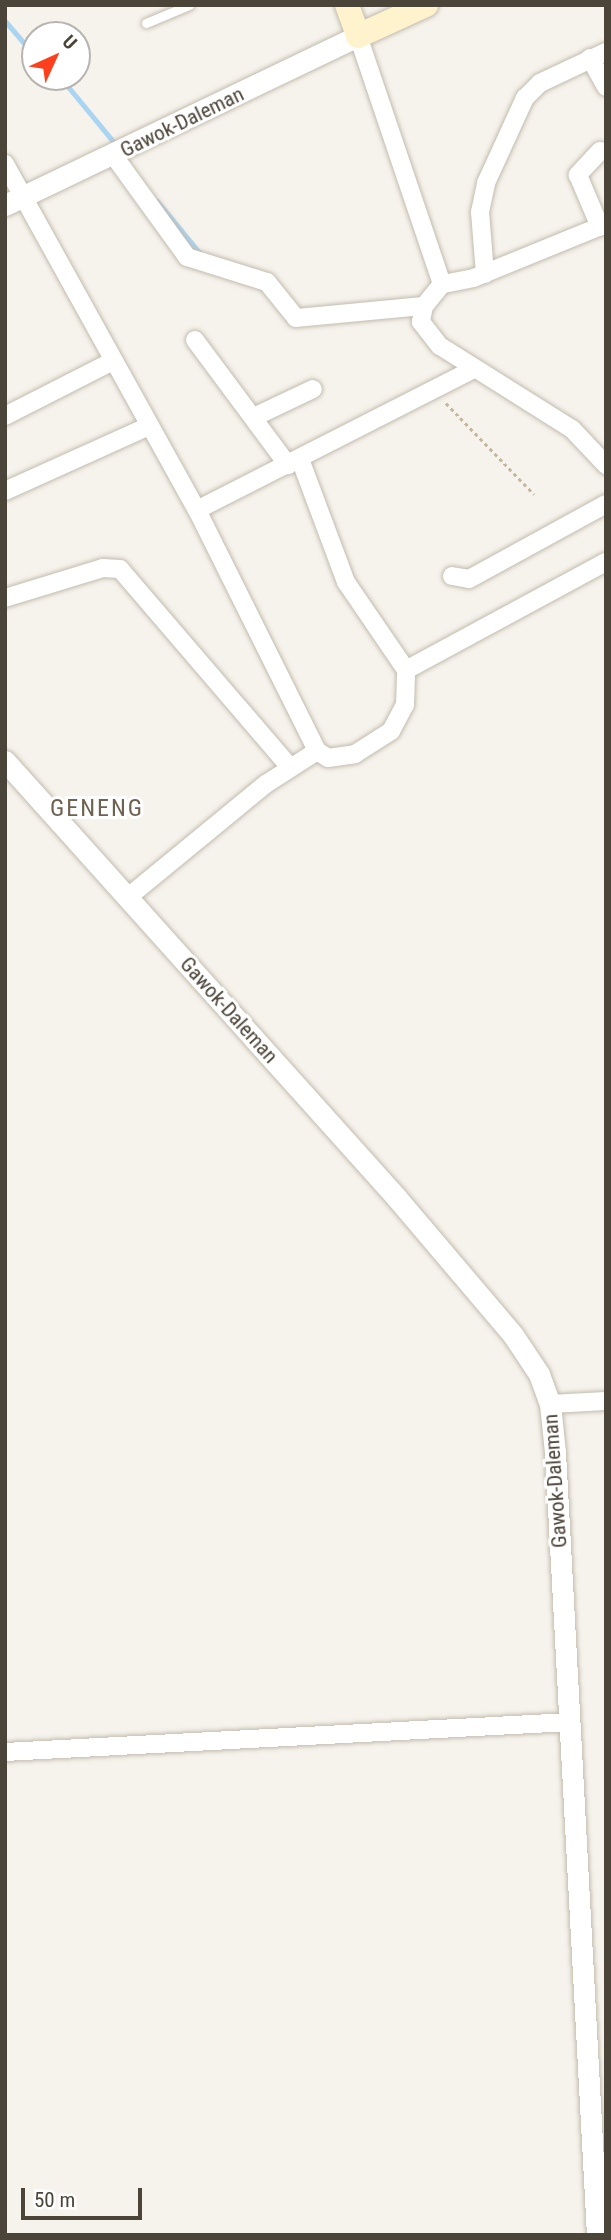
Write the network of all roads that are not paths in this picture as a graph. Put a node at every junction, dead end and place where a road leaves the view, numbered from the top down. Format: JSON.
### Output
{"nodes":[{"id":1,"x":189,"y":5,"type":"edge"},
{"id":2,"x":348,"y":5,"type":"edge"},
{"id":3,"x":426,"y":5,"type":"edge"},
{"id":4,"x":146,"y":23,"type":"dead end"},
{"id":5,"x":358,"y":36,"type":"junction"},
{"id":6,"x":598,"y":55,"type":"edge"},
{"id":7,"x":606,"y":87,"type":"edge"},
{"id":8,"x":600,"y":151,"type":"dead end"},
{"id":9,"x":114,"y":156,"type":"junction"},
{"id":10,"x":5,"y":164,"type":"edge"},
{"id":11,"x":27,"y":198,"type":"junction"},
{"id":12,"x":5,"y":205,"type":"edge"},
{"id":13,"x":603,"y":225,"type":"edge"},
{"id":14,"x":475,"y":278,"type":"junction"},
{"id":15,"x":442,"y":284,"type":"junction"},
{"id":16,"x":424,"y":306,"type":"junction"},
{"id":17,"x":195,"y":340,"type":"dead end"},
{"id":18,"x":111,"y":362,"type":"junction"},
{"id":19,"x":474,"y":369,"type":"junction"},
{"id":20,"x":313,"y":389,"type":"dead end"},
{"id":21,"x":5,"y":416,"type":"edge"},
{"id":22,"x":254,"y":417,"type":"junction"},
{"id":23,"x":149,"y":426,"type":"junction"},
{"id":24,"x":294,"y":462,"type":"junction"},
{"id":25,"x":606,"y":465,"type":"edge"},
{"id":26,"x":5,"y":492,"type":"edge"},
{"id":27,"x":606,"y":504,"type":"edge"},
{"id":28,"x":197,"y":510,"type":"junction"},
{"id":29,"x":606,"y":562,"type":"edge"},
{"id":30,"x":452,"y":576,"type":"dead end"},
{"id":31,"x":5,"y":598,"type":"edge"},
{"id":32,"x":406,"y":670,"type":"junction"},
{"id":33,"x":317,"y":751,"type":"junction"},
{"id":34,"x":5,"y":761,"type":"edge"},
{"id":35,"x":289,"y":766,"type":"junction"},
{"id":36,"x":12,"y":782,"type":"edge"},
{"id":37,"x":127,"y":898,"type":"junction"},
{"id":38,"x":606,"y":1401,"type":"edge"},
{"id":39,"x":550,"y":1404,"type":"junction"},
{"id":40,"x":570,"y":1722,"type":"junction"},
{"id":41,"x":5,"y":1752,"type":"edge"},
{"id":42,"x":597,"y":2235,"type":"edge"}],
"edges":[{"from":1,"to":4,"type":"lane"},
{"from":2,"to":5,"type":"main road"},
{"from":3,"to":5,"type":"main road"},
{"from":5,"to":9,"type":"street","name":"Gawok-Daleman"},
{"from":5,"to":15,"type":"street"},
{"from":6,"to":7,"type":"street"},
{"from":6,"to":14,"type":"street"},
{"from":8,"to":13,"type":"street"},
{"from":9,"to":11,"type":"street","name":"Gawok-Daleman"},
{"from":9,"to":16,"type":"street"},
{"from":10,"to":11,"type":"street"},
{"from":11,"to":12,"type":"street","name":"Gawok-Daleman"},
{"from":11,"to":18,"type":"street"},
{"from":13,"to":14,"type":"street"},
{"from":14,"to":15,"type":"street"},
{"from":15,"to":16,"type":"street"},
{"from":16,"to":19,"type":"street"},
{"from":17,"to":22,"type":"street"},
{"from":18,"to":21,"type":"street"},
{"from":18,"to":23,"type":"street"},
{"from":19,"to":24,"type":"street"},
{"from":19,"to":25,"type":"street"},
{"from":20,"to":22,"type":"street"},
{"from":22,"to":24,"type":"street"},
{"from":23,"to":26,"type":"street"},
{"from":23,"to":28,"type":"street"},
{"from":24,"to":28,"type":"street"},
{"from":24,"to":32,"type":"street"},
{"from":27,"to":30,"type":"street"},
{"from":28,"to":33,"type":"street"},
{"from":29,"to":32,"type":"street"},
{"from":31,"to":35,"type":"street"},
{"from":32,"to":33,"type":"street"},
{"from":33,"to":35,"type":"street"},
{"from":34,"to":36,"type":"street","name":"Gawok-Daleman"},
{"from":35,"to":37,"type":"street"},
{"from":36,"to":37,"type":"street","name":"Gawok-Daleman"},
{"from":37,"to":39,"type":"street","name":"Gawok-Daleman"},
{"from":38,"to":39,"type":"street"},
{"from":39,"to":40,"type":"street","name":"Gawok-Daleman"},
{"from":40,"to":41,"type":"street"},
{"from":40,"to":42,"type":"street","name":"Gawok-Daleman"}]}
